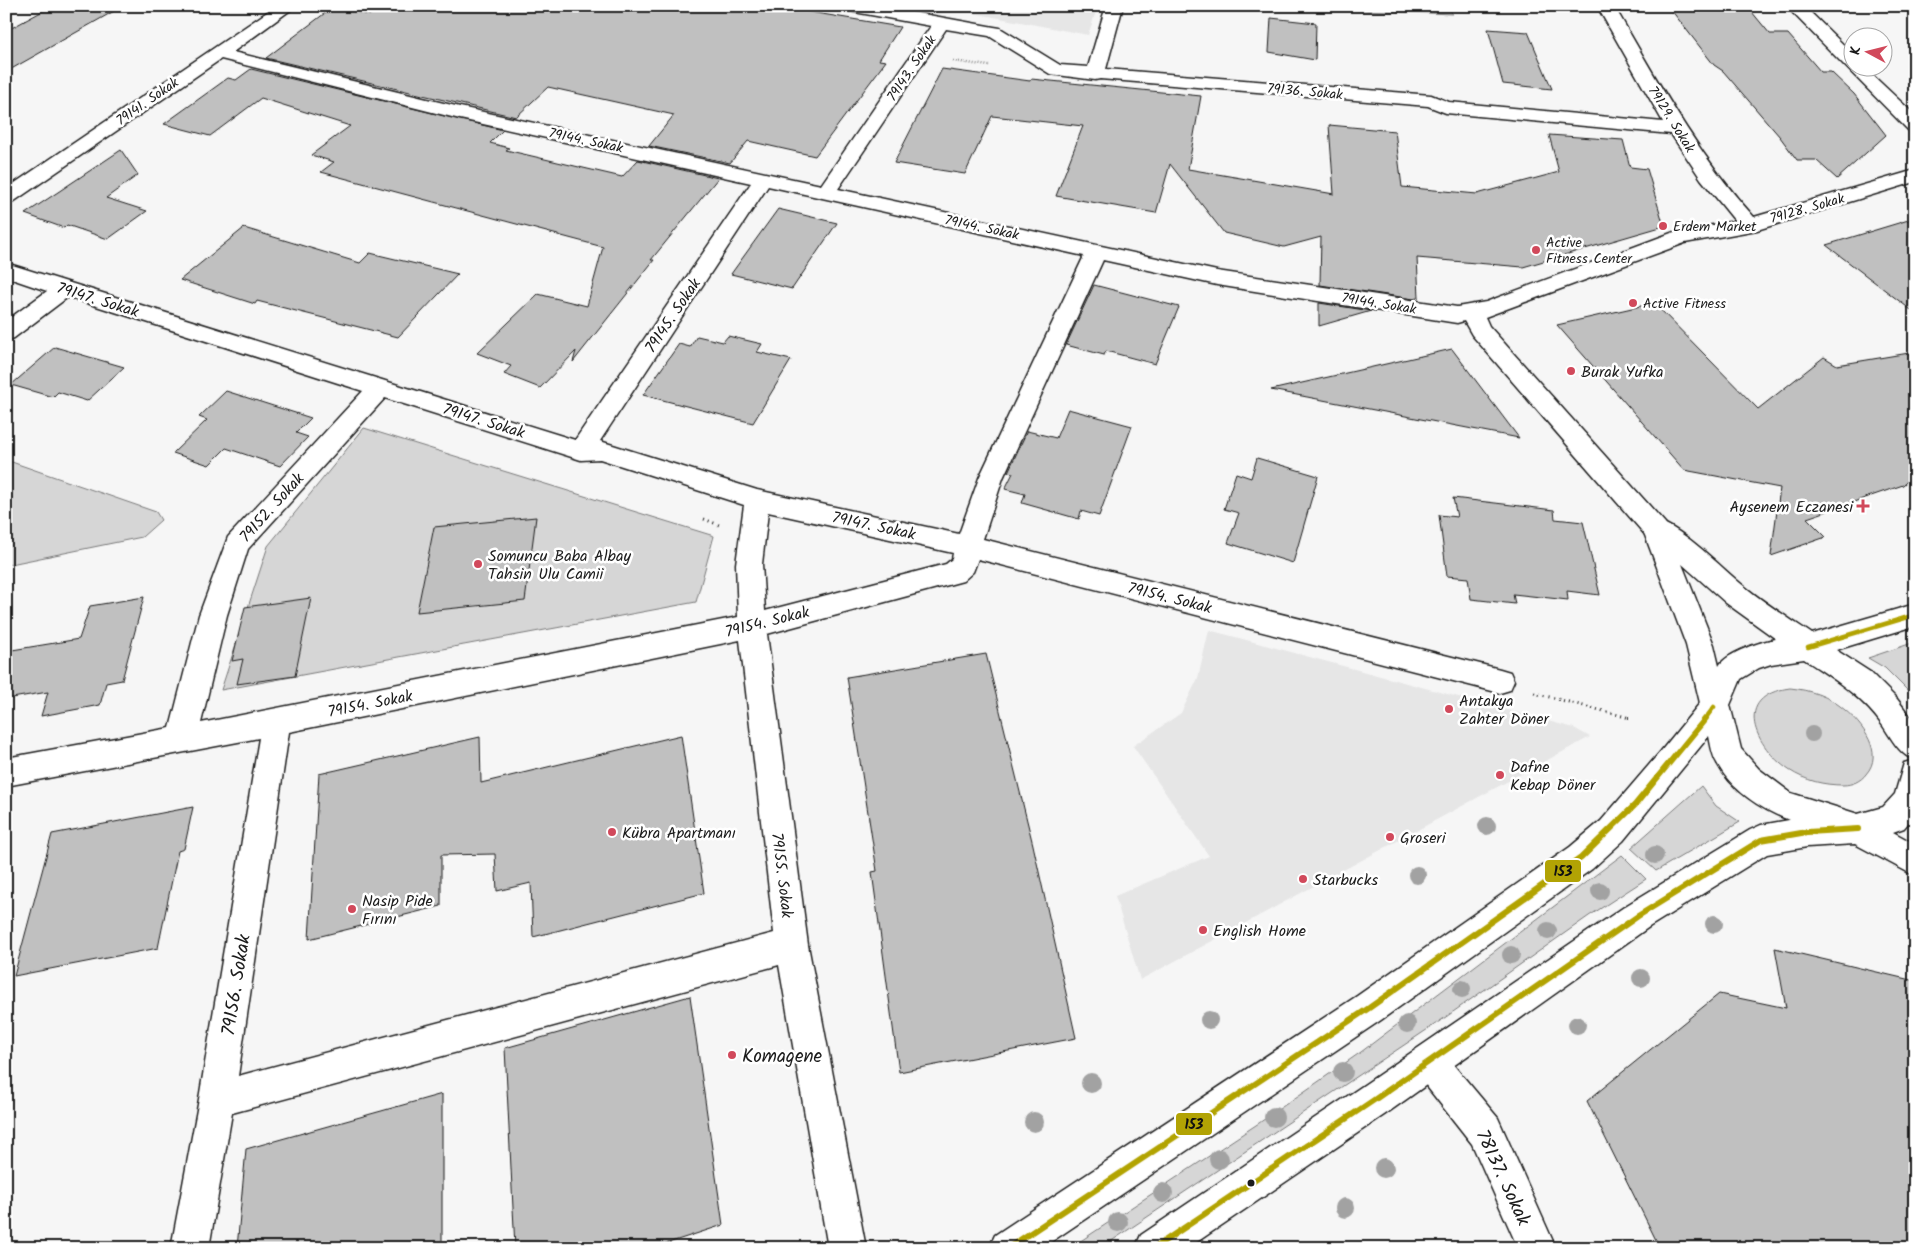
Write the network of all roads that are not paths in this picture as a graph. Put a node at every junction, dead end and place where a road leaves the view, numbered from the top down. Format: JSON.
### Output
{"nodes":[{"id":1,"x":288,"y":6,"type":"edge"},
{"id":2,"x":1115,"y":6,"type":"edge"},
{"id":3,"x":1605,"y":6,"type":"edge"},
{"id":4,"x":1794,"y":6,"type":"edge"},
{"id":5,"x":853,"y":7,"type":"edge"},
{"id":6,"x":942,"y":22,"type":"junction"},
{"id":7,"x":217,"y":53,"type":"junction"},
{"id":8,"x":1844,"y":57,"type":"edge"},
{"id":9,"x":1095,"y":75,"type":"junction"},
{"id":10,"x":1866,"y":78,"type":"edge"},
{"id":11,"x":1911,"y":118,"type":"edge"},
{"id":12,"x":1677,"y":129,"type":"junction"},
{"id":13,"x":1915,"y":176,"type":"edge"},
{"id":14,"x":763,"y":179,"type":"junction"},
{"id":15,"x":826,"y":192,"type":"junction"},
{"id":16,"x":6,"y":198,"type":"edge"},
{"id":17,"x":1750,"y":224,"type":"junction"},
{"id":18,"x":1096,"y":252,"type":"junction"},
{"id":19,"x":6,"y":270,"type":"edge"},
{"id":20,"x":64,"y":289,"type":"junction"},
{"id":21,"x":1471,"y":312,"type":"junction"},
{"id":22,"x":11,"y":325,"type":"edge"},
{"id":23,"x":381,"y":387,"type":"junction"},
{"id":24,"x":581,"y":451,"type":"junction"},
{"id":25,"x":757,"y":500,"type":"junction"},
{"id":26,"x":1656,"y":530,"type":"junction"},
{"id":27,"x":968,"y":546,"type":"junction"},
{"id":28,"x":1915,"y":615,"type":"edge"},
{"id":29,"x":752,"y":626,"type":"junction"},
{"id":30,"x":1808,"y":647,"type":"junction"},
{"id":31,"x":1500,"y":682,"type":"dead end"},
{"id":32,"x":1714,"y":707,"type":"junction"},
{"id":33,"x":276,"y":722,"type":"junction"},
{"id":34,"x":181,"y":739,"type":"junction"},
{"id":35,"x":1915,"y":747,"type":"edge"},
{"id":36,"x":6,"y":772,"type":"edge"},
{"id":37,"x":1915,"y":773,"type":"edge"},
{"id":38,"x":1858,"y":829,"type":"junction"},
{"id":39,"x":1915,"y":861,"type":"edge"},
{"id":40,"x":792,"y":945,"type":"junction"},
{"id":41,"x":1429,"y":1062,"type":"junction"},
{"id":42,"x":217,"y":1099,"type":"junction"},
{"id":43,"x":190,"y":1248,"type":"edge"},
{"id":44,"x":847,"y":1248,"type":"edge"},
{"id":45,"x":1008,"y":1248,"type":"edge"},
{"id":46,"x":1154,"y":1248,"type":"edge"},
{"id":47,"x":1537,"y":1248,"type":"edge"}],
"edges":[{"from":1,"to":7,"type":"street","name":"79141. Sokak"},
{"from":2,"to":9,"type":"street"},
{"from":3,"to":12,"type":"street","name":"79129. Sokak"},
{"from":4,"to":8,"type":"street"},
{"from":5,"to":6,"type":"street","name":"79143. Sokak"},
{"from":6,"to":9,"type":"street","name":"79136. Sokak"},
{"from":6,"to":15,"type":"street","name":"79143. Sokak"},
{"from":7,"to":14,"type":"street","name":"79144. Sokak"},
{"from":7,"to":16,"type":"street","name":"79141. Sokak"},
{"from":9,"to":12,"type":"street","name":"79136. Sokak"},
{"from":10,"to":11,"type":"street"},
{"from":12,"to":17,"type":"street","name":"79129. Sokak"},
{"from":13,"to":17,"type":"street","name":"79128. Sokak"},
{"from":14,"to":15,"type":"street","name":"79144. Sokak"},
{"from":14,"to":24,"type":"street","name":"79145. Sokak"},
{"from":15,"to":18,"type":"street","name":"79144. Sokak"},
{"from":17,"to":21,"type":"street","name":"79128. Sokak"},
{"from":18,"to":21,"type":"street","name":"79144. Sokak"},
{"from":18,"to":27,"type":"street"},
{"from":19,"to":20,"type":"street","name":"79147. Sokak"},
{"from":20,"to":22,"type":"street"},
{"from":20,"to":23,"type":"street","name":"79147. Sokak"},
{"from":21,"to":26,"type":"street"},
{"from":23,"to":24,"type":"street","name":"79147. Sokak"},
{"from":23,"to":34,"type":"street","name":"79152. Sokak"},
{"from":24,"to":25,"type":"street","name":"79147. Sokak"},
{"from":25,"to":27,"type":"street","name":"79147. Sokak"},
{"from":25,"to":29,"type":"street","name":"79155. Sokak"},
{"from":26,"to":30,"type":"street"},
{"from":26,"to":32,"type":"street"},
{"from":27,"to":29,"type":"street","name":"79154. Sokak"},
{"from":27,"to":31,"type":"street","name":"79154. Sokak"},
{"from":28,"to":30,"type":"street"},
{"from":29,"to":33,"type":"street","name":"79154. Sokak"},
{"from":29,"to":40,"type":"street","name":"79155. Sokak"},
{"from":30,"to":32,"type":"street"},
{"from":30,"to":35,"type":"street"},
{"from":32,"to":38,"type":"street"},
{"from":32,"to":45,"type":"street"},
{"from":33,"to":34,"type":"street","name":"79154. Sokak"},
{"from":33,"to":42,"type":"street","name":"79156. Sokak"},
{"from":34,"to":36,"type":"street","name":"79154. Sokak"},
{"from":37,"to":38,"type":"street"},
{"from":38,"to":39,"type":"street"},
{"from":38,"to":41,"type":"street"},
{"from":40,"to":42,"type":"street"},
{"from":40,"to":44,"type":"street","name":"79155. Sokak"},
{"from":41,"to":46,"type":"street"},
{"from":41,"to":47,"type":"street","name":"78137. Sokak"},
{"from":42,"to":43,"type":"street","name":"79156. Sokak"}]}
